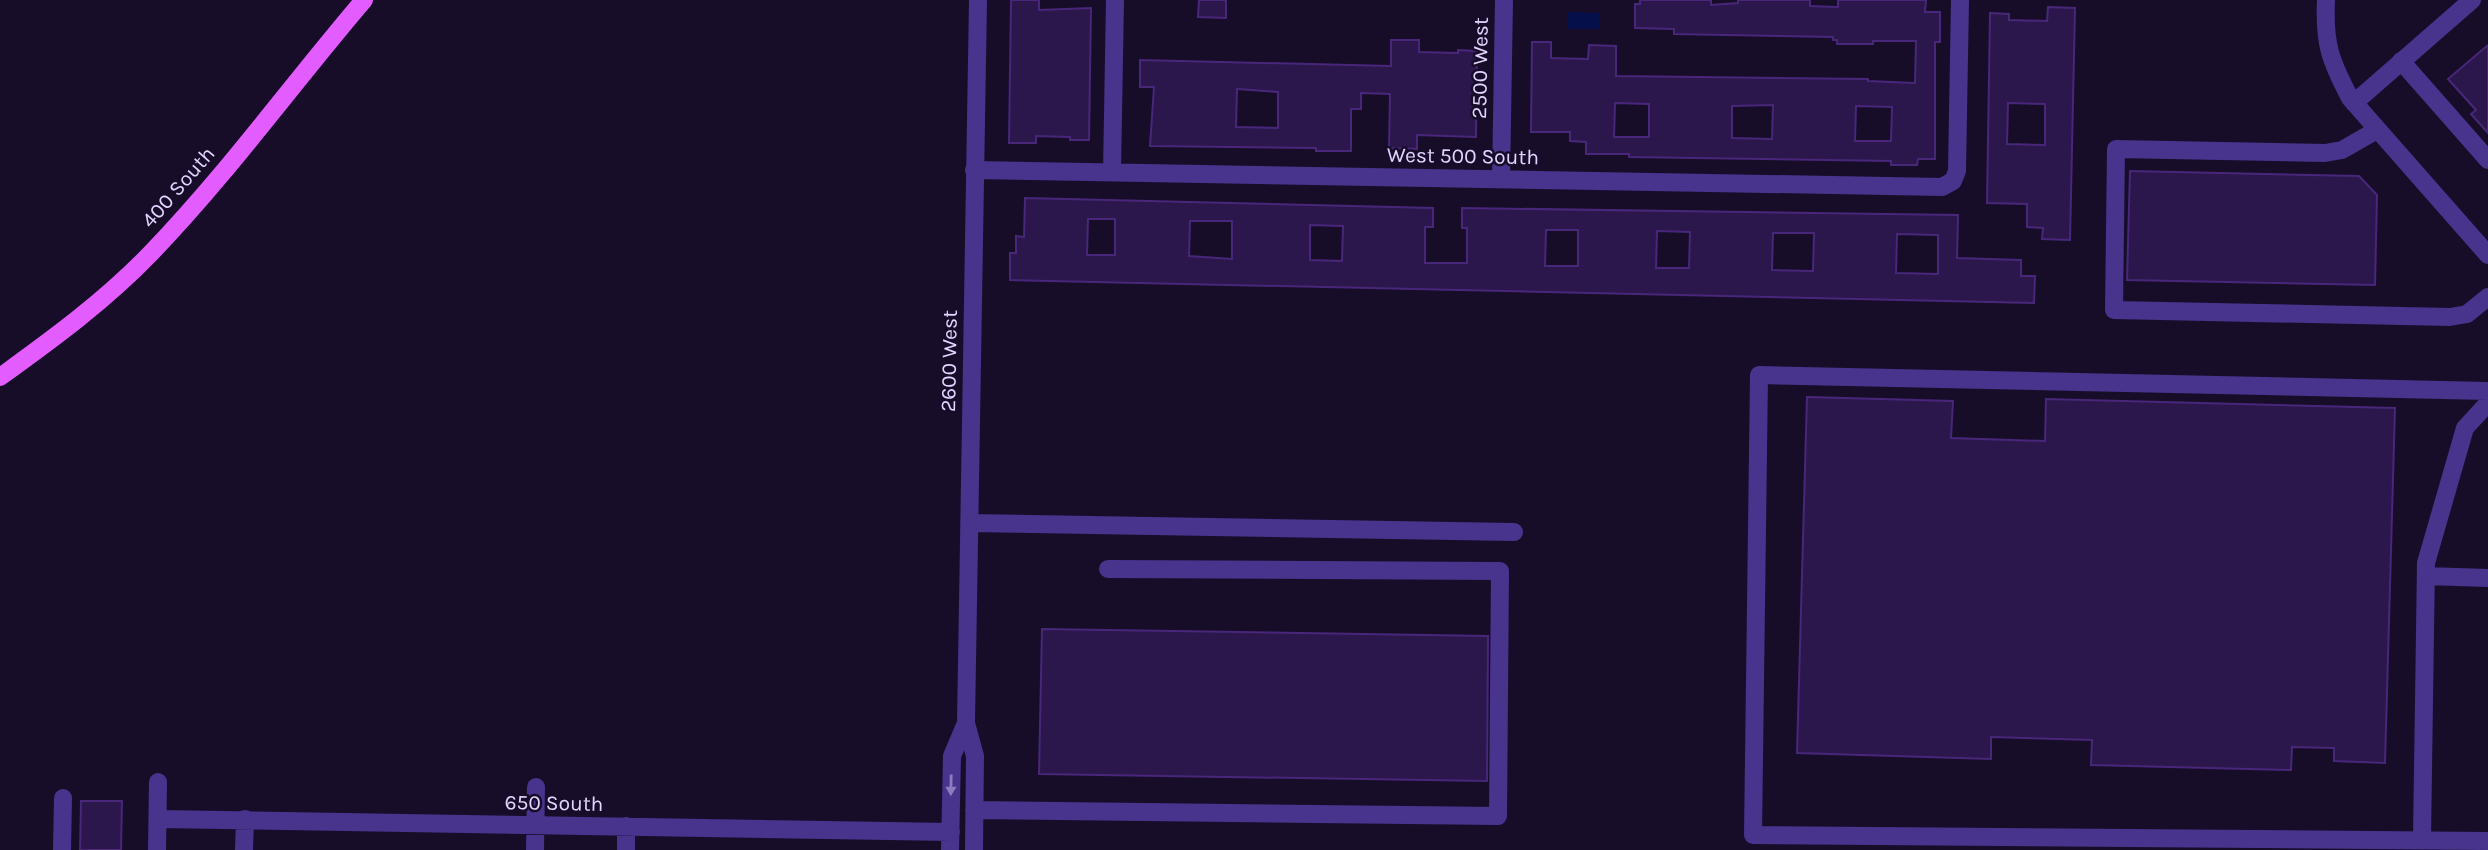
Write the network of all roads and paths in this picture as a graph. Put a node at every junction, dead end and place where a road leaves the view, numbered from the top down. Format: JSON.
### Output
{"nodes":[{"id":1,"x":364,"y":0,"type":"edge"},
{"id":2,"x":978,"y":0,"type":"edge"},
{"id":3,"x":1115,"y":0,"type":"edge"},
{"id":4,"x":1504,"y":0,"type":"edge"},
{"id":5,"x":1960,"y":0,"type":"edge"},
{"id":6,"x":2326,"y":0,"type":"edge"},
{"id":7,"x":2472,"y":0,"type":"edge"},
{"id":8,"x":2402,"y":61,"type":"junction"},
{"id":9,"x":2354,"y":103,"type":"junction"},
{"id":10,"x":2377,"y":131,"type":"junction"},
{"id":11,"x":2488,"y":160,"type":"edge"},
{"id":12,"x":974,"y":170,"type":"junction"},
{"id":13,"x":1112,"y":171,"type":"junction"},
{"id":14,"x":1501,"y":179,"type":"junction"},
{"id":15,"x":2488,"y":256,"type":"edge"},
{"id":16,"x":2488,"y":297,"type":"edge"},
{"id":17,"x":0,"y":377,"type":"edge"},
{"id":18,"x":2488,"y":391,"type":"edge"},
{"id":19,"x":2488,"y":403,"type":"edge"},
{"id":20,"x":970,"y":523,"type":"junction"},
{"id":21,"x":1514,"y":532,"type":"dead end"},
{"id":22,"x":1108,"y":569,"type":"dead end"},
{"id":23,"x":2426,"y":576,"type":"junction"},
{"id":24,"x":2488,"y":578,"type":"edge"},
{"id":25,"x":966,"y":723,"type":"junction"},
{"id":26,"x":158,"y":782,"type":"dead end"},
{"id":27,"x":536,"y":787,"type":"dead end"},
{"id":28,"x":63,"y":798,"type":"dead end"},
{"id":29,"x":974,"y":810,"type":"junction"},
{"id":30,"x":158,"y":819,"type":"junction"},
{"id":31,"x":245,"y":819,"type":"junction"},
{"id":32,"x":535,"y":825,"type":"junction"},
{"id":33,"x":626,"y":826,"type":"junction"},
{"id":34,"x":2422,"y":839,"type":"junction"},
{"id":35,"x":950,"y":841,"type":"edge"},
{"id":36,"x":2488,"y":842,"type":"edge"},
{"id":37,"x":62,"y":850,"type":"edge"},
{"id":38,"x":157,"y":850,"type":"edge"},
{"id":39,"x":244,"y":850,"type":"edge"},
{"id":40,"x":535,"y":850,"type":"edge"},
{"id":41,"x":626,"y":850,"type":"edge"},
{"id":42,"x":974,"y":850,"type":"edge"}],
"edges":[{"from":1,"to":17,"type":"main road","name":"400 South"},
{"from":2,"to":12,"type":"street","name":"2600 West"},
{"from":3,"to":13,"type":"street"},
{"from":4,"to":14,"type":"street","name":"2500 West"},
{"from":5,"to":14,"type":"street","name":"West 500 South"},
{"from":6,"to":9,"type":"street"},
{"from":7,"to":8,"type":"street"},
{"from":8,"to":9,"type":"street"},
{"from":8,"to":11,"type":"street"},
{"from":9,"to":10,"type":"street"},
{"from":10,"to":15,"type":"street"},
{"from":10,"to":16,"type":"street"},
{"from":12,"to":13,"type":"street","name":"West 500 South"},
{"from":12,"to":20,"type":"street","name":"2600 West"},
{"from":13,"to":14,"type":"street","name":"West 500 South"},
{"from":18,"to":34,"type":"street"},
{"from":19,"to":23,"type":"street"},
{"from":20,"to":21,"type":"street"},
{"from":20,"to":25,"type":"street","name":"2600 West"},
{"from":22,"to":29,"type":"street"},
{"from":23,"to":24,"type":"street"},
{"from":23,"to":34,"type":"street"},
{"from":25,"to":29,"type":"street","name":"2600 West"},
{"from":25,"to":35,"type":"street","name":"2600 West","one_way":true},
{"from":26,"to":30,"type":"street"},
{"from":27,"to":32,"type":"street"},
{"from":28,"to":37,"type":"street"},
{"from":29,"to":42,"type":"street","name":"2600 West"},
{"from":30,"to":31,"type":"street","name":"650 South"},
{"from":30,"to":38,"type":"street"},
{"from":31,"to":32,"type":"street","name":"650 South"},
{"from":31,"to":39,"type":"street"},
{"from":32,"to":33,"type":"street","name":"650 South"},
{"from":32,"to":40,"type":"street"},
{"from":33,"to":35,"type":"street","name":"650 South"},
{"from":33,"to":41,"type":"street"},
{"from":34,"to":36,"type":"street"}]}
